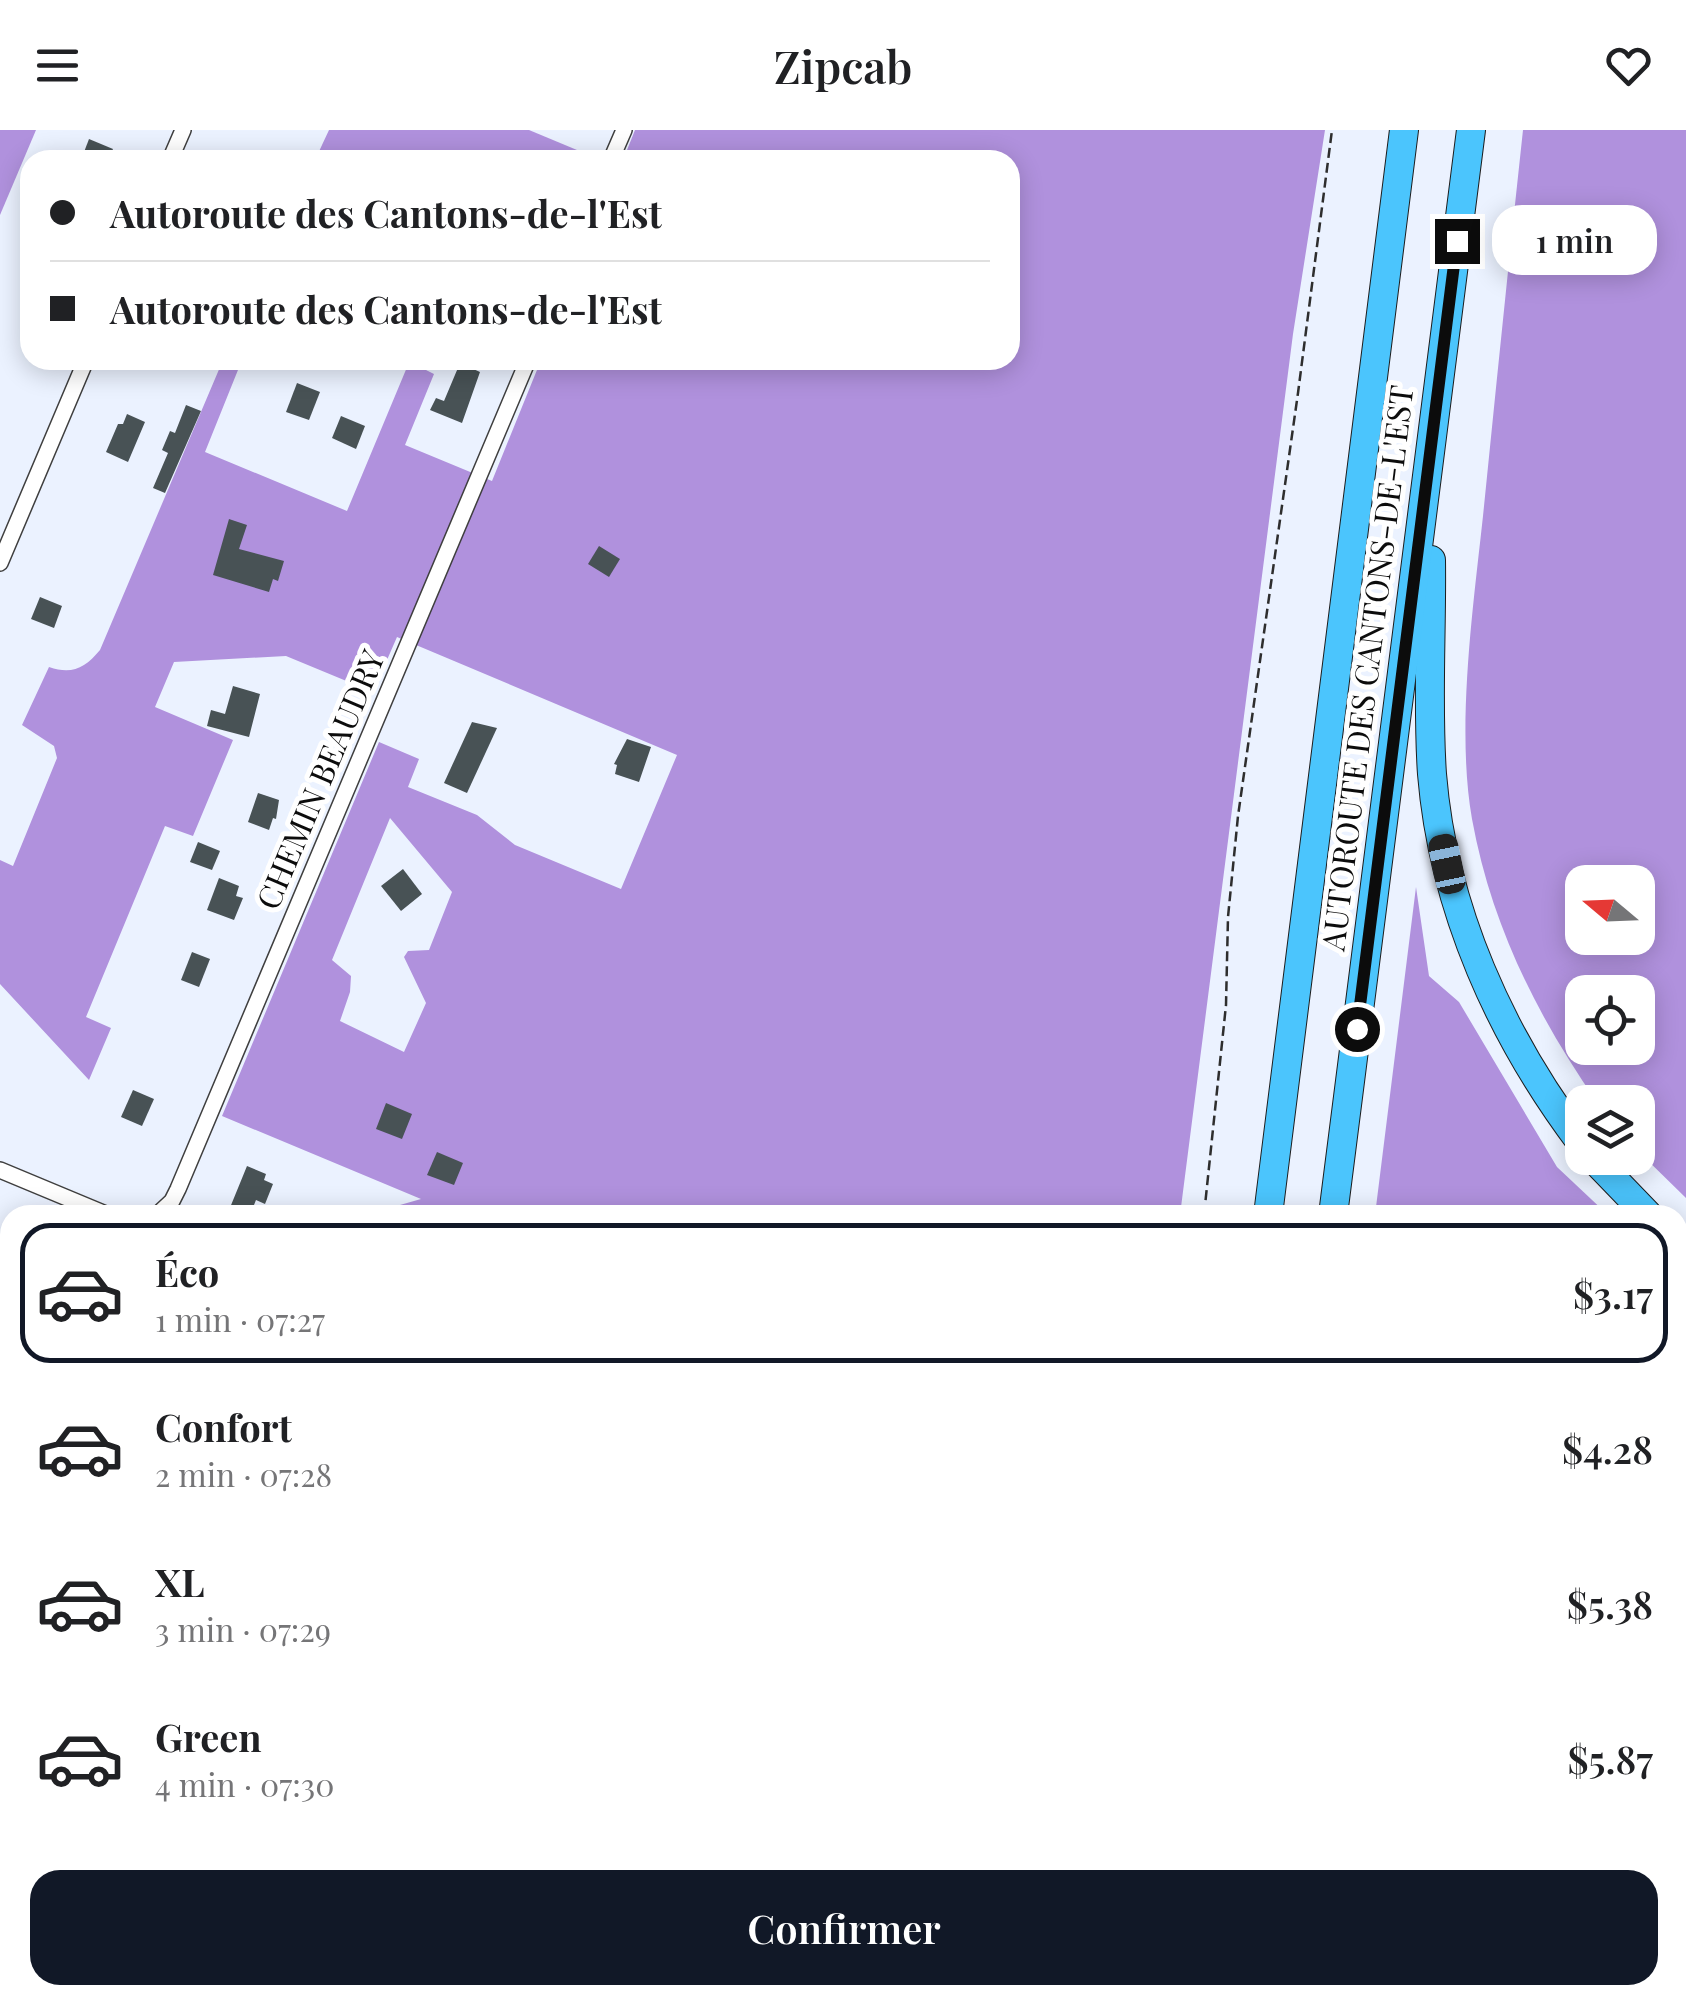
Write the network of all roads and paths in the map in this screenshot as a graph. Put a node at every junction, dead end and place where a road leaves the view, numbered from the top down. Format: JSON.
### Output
{"nodes":[{"id":1,"x":1332,"y":130,"type":"edge"},
{"id":2,"x":1404,"y":130,"type":"edge"},
{"id":3,"x":1471,"y":130,"type":"edge"},
{"id":4,"x":82,"y":370,"type":"edge"},
{"id":5,"x":524,"y":370,"type":"edge"},
{"id":6,"x":1430,"y":463,"type":"junction"},
{"id":7,"x":0,"y":563,"type":"edge"},
{"id":8,"x":1565,"y":1120,"type":"edge"},
{"id":9,"x":0,"y":1170,"type":"edge"},
{"id":10,"x":1610,"y":1175,"type":"edge"},
{"id":11,"x":84,"y":1205,"type":"edge"},
{"id":12,"x":167,"y":1205,"type":"edge"},
{"id":13,"x":1205,"y":1205,"type":"edge"},
{"id":14,"x":1269,"y":1205,"type":"edge"},
{"id":15,"x":1334,"y":1205,"type":"edge"},
{"id":16,"x":1639,"y":1205,"type":"edge"}],
"edges":[{"from":1,"to":13,"type":"path"},
{"from":2,"to":14,"type":"highway","name":"AUTOROUTE DES CANTONS-DE-L'EST"},
{"from":3,"to":6,"type":"highway","name":"AUTOROUTE DES CANTONS-DE-L'EST"},
{"from":4,"to":7,"type":"street"},
{"from":5,"to":12,"type":"street","name":"CHEMIN BEAUDRY"},
{"from":6,"to":8,"type":"highway"},
{"from":6,"to":15,"type":"highway","name":"AUTOROUTE DES CANTONS-DE-L'EST"},
{"from":9,"to":11,"type":"street"},
{"from":10,"to":16,"type":"highway"}]}
